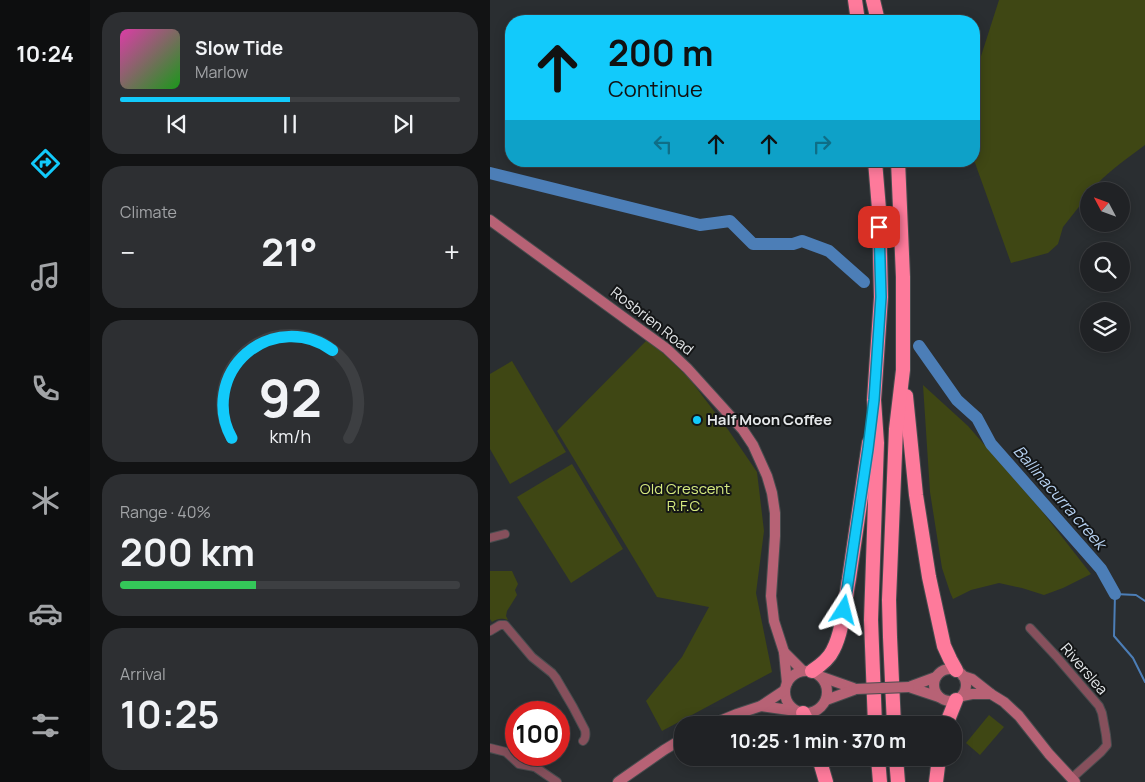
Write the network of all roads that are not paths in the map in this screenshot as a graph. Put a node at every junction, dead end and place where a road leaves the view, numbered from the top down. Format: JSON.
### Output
{"nodes":[{"id":1,"x":855,"y":0,"type":"edge"},
{"id":2,"x":873,"y":0,"type":"edge"},
{"id":3,"x":857,"y":15,"type":"edge"},
{"id":4,"x":877,"y":15,"type":"edge"},
{"id":5,"x":876,"y":167,"type":"edge"},
{"id":6,"x":898,"y":167,"type":"edge"},
{"id":7,"x":490,"y":220,"type":"edge"},
{"id":8,"x":903,"y":370,"type":"junction"},
{"id":9,"x":874,"y":400,"type":"junction"},
{"id":10,"x":505,"y":534,"type":"dead end"},
{"id":11,"x":490,"y":538,"type":"edge"},
{"id":12,"x":1030,"y":628,"type":"dead end"},
{"id":13,"x":490,"y":631,"type":"edge"},
{"id":14,"x":784,"y":652,"type":"junction"},
{"id":15,"x":812,"y":673,"type":"junction"},
{"id":16,"x":960,"y":673,"type":"junction"},
{"id":17,"x":936,"y":677,"type":"junction"},
{"id":18,"x":786,"y":686,"type":"junction"},
{"id":19,"x":909,"y":687,"type":"junction"},
{"id":20,"x":856,"y":689,"type":"junction"},
{"id":21,"x":991,"y":694,"type":"junction"},
{"id":22,"x":939,"y":697,"type":"junction"},
{"id":23,"x":959,"y":698,"type":"junction"},
{"id":24,"x":826,"y":700,"type":"junction"},
{"id":25,"x":761,"y":706,"type":"junction"},
{"id":26,"x":732,"y":716,"type":"edge"},
{"id":27,"x":803,"y":716,"type":"edge"},
{"id":28,"x":875,"y":716,"type":"edge"},
{"id":29,"x":894,"y":716,"type":"edge"},
{"id":30,"x":950,"y":716,"type":"edge"},
{"id":31,"x":583,"y":741,"type":"dead end"},
{"id":32,"x":674,"y":744,"type":"edge"},
{"id":33,"x":490,"y":748,"type":"edge"},
{"id":34,"x":822,"y":766,"type":"edge"},
{"id":35,"x":879,"y":766,"type":"edge"},
{"id":36,"x":897,"y":766,"type":"edge"},
{"id":37,"x":938,"y":766,"type":"edge"},
{"id":38,"x":535,"y":767,"type":"joint"},
{"id":39,"x":1074,"y":780,"type":"edge"},
{"id":40,"x":557,"y":782,"type":"edge"},
{"id":41,"x":618,"y":782,"type":"edge"},
{"id":42,"x":826,"y":782,"type":"edge"},
{"id":43,"x":880,"y":782,"type":"edge"},
{"id":44,"x":898,"y":782,"type":"edge"},
{"id":45,"x":936,"y":782,"type":"edge"}],
"edges":[{"from":1,"to":3,"type":"highway"},
{"from":2,"to":4,"type":"highway"},
{"from":5,"to":9,"type":"highway"},
{"from":6,"to":8,"type":"highway"},
{"from":7,"to":14,"type":"street","name":"Rosbrien Road"},
{"from":8,"to":16,"type":"highway"},
{"from":8,"to":29,"type":"highway"},
{"from":9,"to":15,"type":"highway"},
{"from":9,"to":28,"type":"highway"},
{"from":10,"to":11,"type":"street"},
{"from":12,"to":39,"type":"street","name":"Riverslea"},
{"from":13,"to":31,"type":"street"},
{"from":14,"to":15,"type":"street","name":"Rosbrien Road"},
{"from":14,"to":18,"type":"street","name":"Rosbrien Road"},
{"from":15,"to":18,"type":"street"},
{"from":15,"to":20,"type":"street"},
{"from":15,"to":24,"type":"street"},
{"from":16,"to":17,"type":"street"},
{"from":16,"to":21,"type":"street"},
{"from":16,"to":23,"type":"street"},
{"from":17,"to":19,"type":"street"},
{"from":17,"to":22,"type":"street"},
{"from":18,"to":25,"type":"street"},
{"from":18,"to":27,"type":"street"},
{"from":19,"to":20,"type":"street","bridge":true},
{"from":19,"to":22,"type":"street"},
{"from":20,"to":24,"type":"street"},
{"from":21,"to":23,"type":"street"},
{"from":21,"to":39,"type":"street"},
{"from":22,"to":23,"type":"street"},
{"from":23,"to":30,"type":"highway"},
{"from":24,"to":27,"type":"street"},
{"from":25,"to":26,"type":"street"},
{"from":25,"to":27,"type":"street"},
{"from":32,"to":41,"type":"street"},
{"from":33,"to":38,"type":"street"},
{"from":34,"to":42,"type":"highway"},
{"from":35,"to":43,"type":"highway"},
{"from":36,"to":44,"type":"highway"},
{"from":37,"to":45,"type":"highway"},
{"from":38,"to":40,"type":"street"}]}
